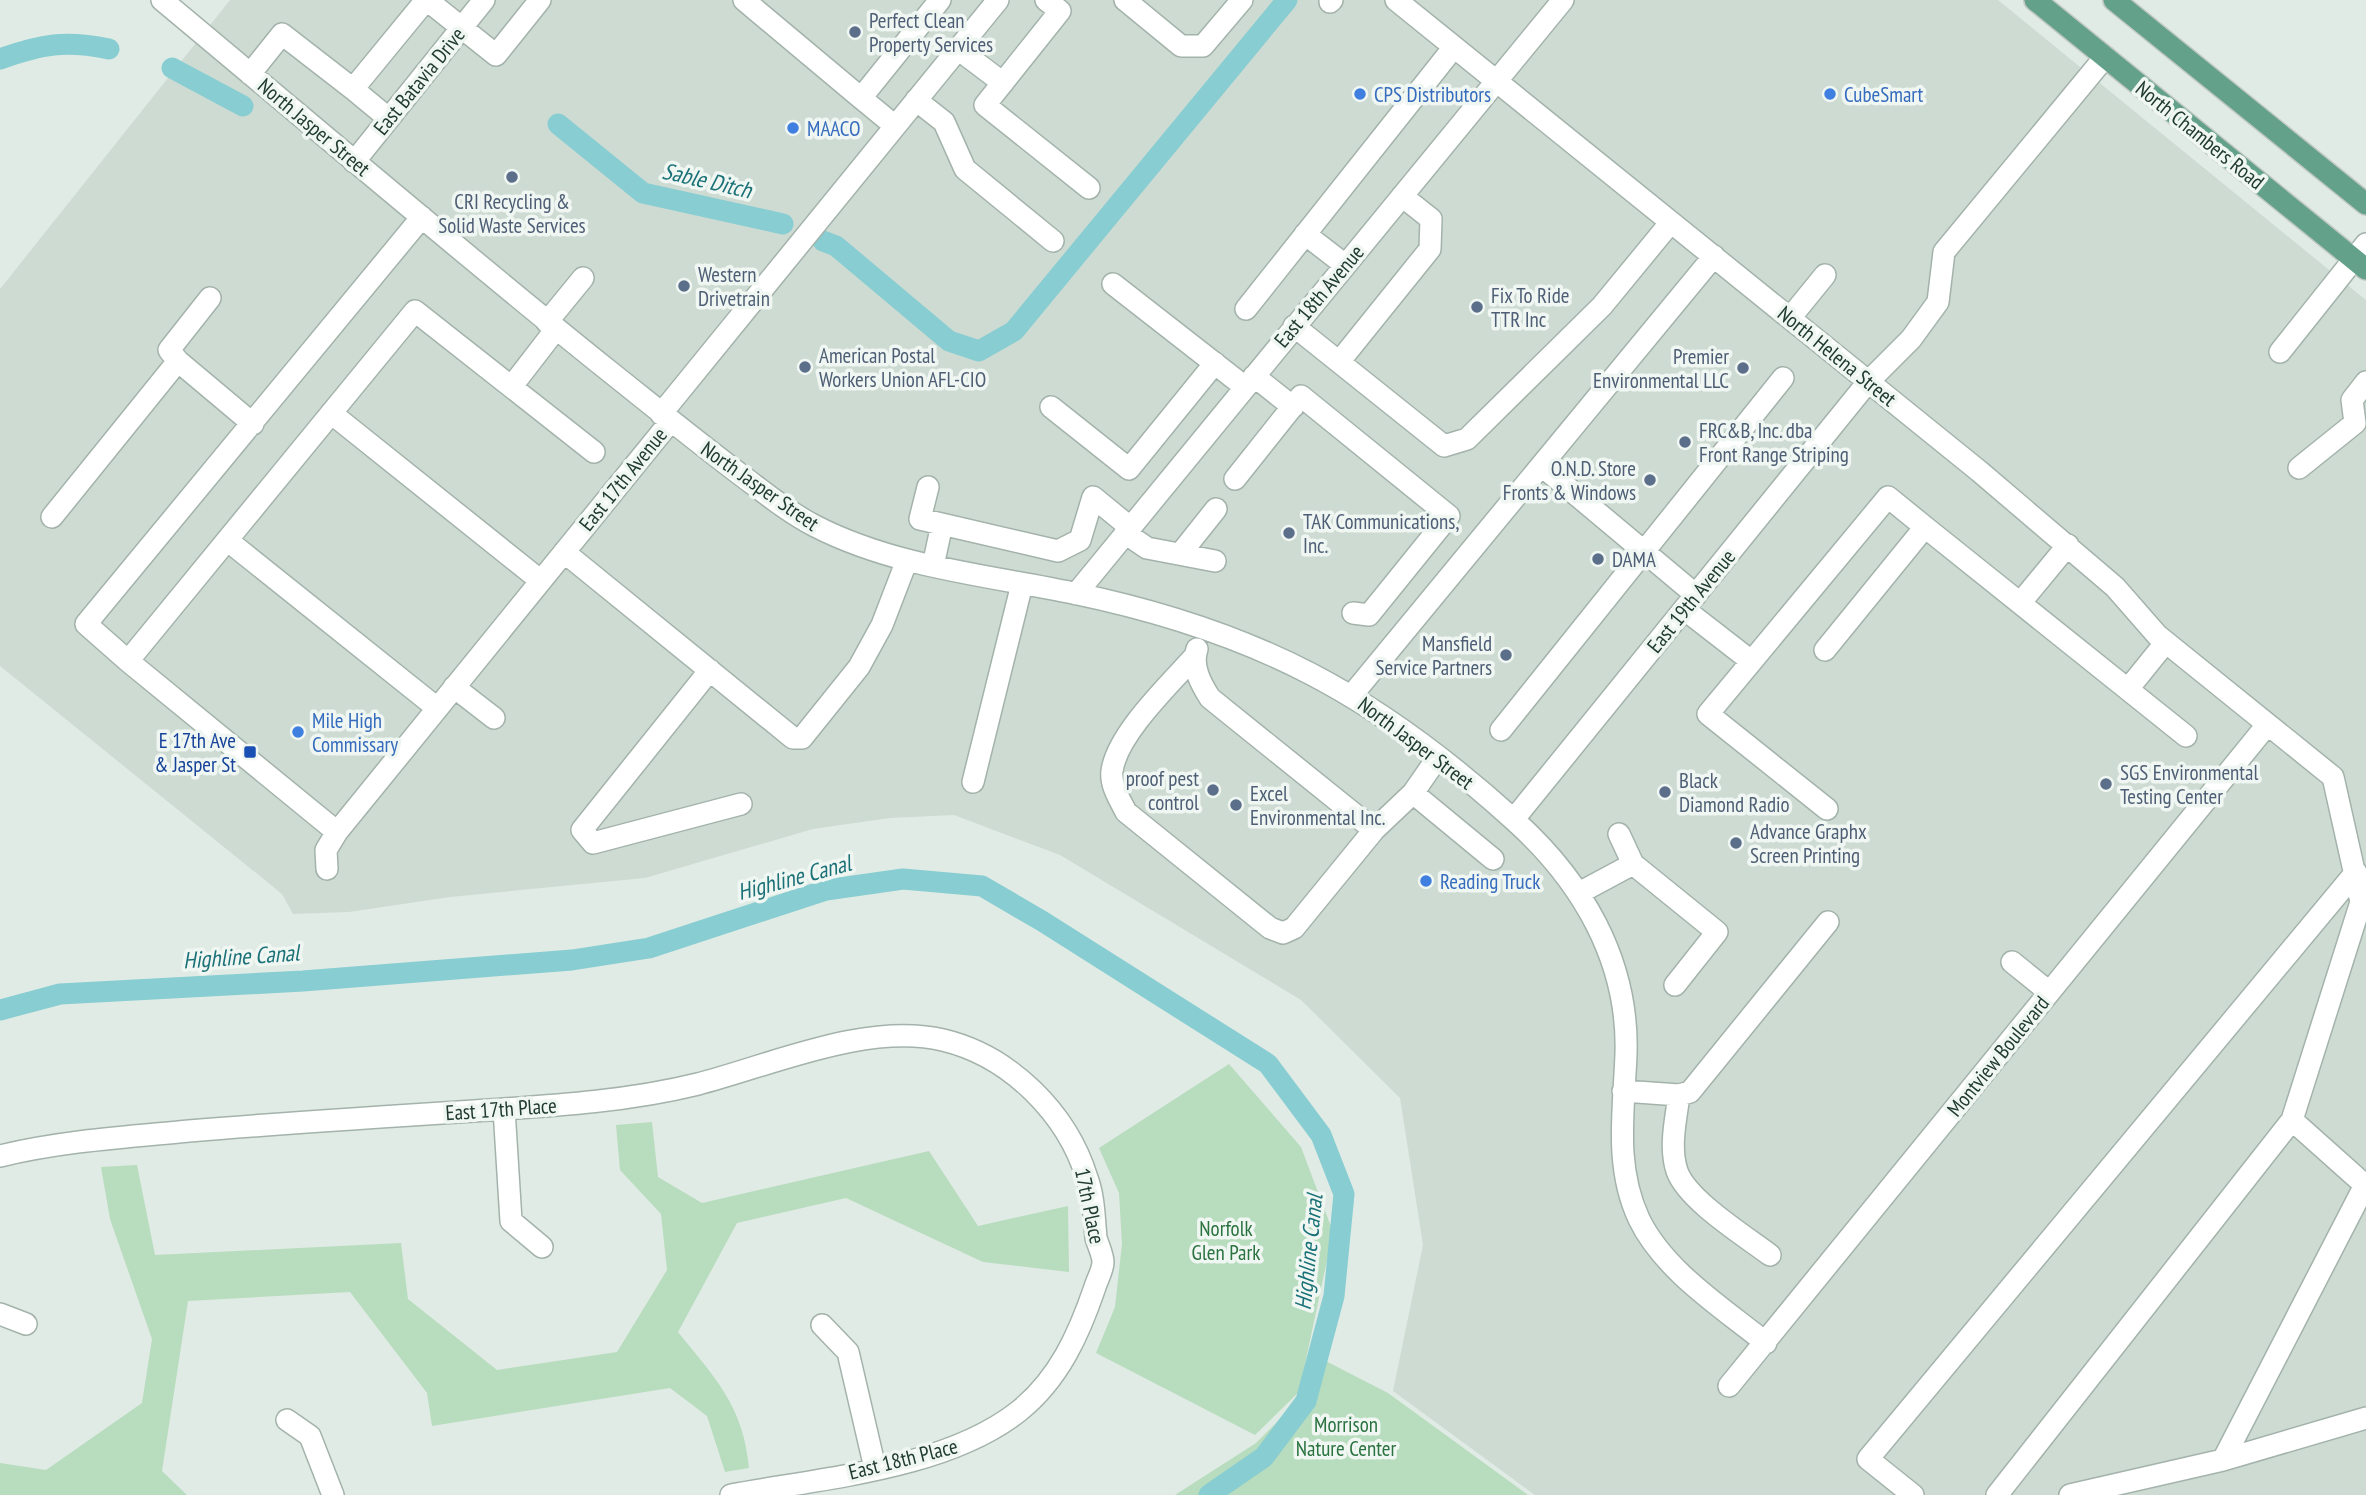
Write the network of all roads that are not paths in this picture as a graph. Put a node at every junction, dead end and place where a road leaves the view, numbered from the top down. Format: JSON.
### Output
{"nodes":[{"id":1,"x":162,"y":0,"type":"edge"},
{"id":2,"x":427,"y":0,"type":"edge"},
{"id":3,"x":484,"y":0,"type":"edge"},
{"id":4,"x":540,"y":0,"type":"edge"},
{"id":5,"x":744,"y":0,"type":"edge"},
{"id":6,"x":940,"y":0,"type":"edge"},
{"id":7,"x":998,"y":0,"type":"edge"},
{"id":8,"x":1046,"y":0,"type":"edge"},
{"id":9,"x":1125,"y":0,"type":"edge"},
{"id":10,"x":1242,"y":0,"type":"edge"},
{"id":11,"x":1396,"y":0,"type":"edge"},
{"id":12,"x":1563,"y":0,"type":"edge"},
{"id":13,"x":2035,"y":0,"type":"edge"},
{"id":14,"x":2114,"y":0,"type":"edge"},
{"id":15,"x":462,"y":27,"type":"junction"},
{"id":16,"x":1454,"y":47,"type":"junction"},
{"id":17,"x":958,"y":49,"type":"junction"},
{"id":18,"x":2105,"y":57,"type":"junction"},
{"id":19,"x":250,"y":74,"type":"junction"},
{"id":20,"x":1497,"y":81,"type":"junction"},
{"id":21,"x":1003,"y":83,"type":"junction"},
{"id":22,"x":353,"y":89,"type":"junction"},
{"id":23,"x":861,"y":99,"type":"junction"},
{"id":24,"x":916,"y":100,"type":"junction"},
{"id":25,"x":388,"y":118,"type":"junction"},
{"id":26,"x":895,"y":125,"type":"junction"},
{"id":27,"x":354,"y":162,"type":"junction"},
{"id":28,"x":1088,"y":188,"type":"dead end"},
{"id":29,"x":1402,"y":196,"type":"junction"},
{"id":30,"x":2366,"y":204,"type":"edge"},
{"id":31,"x":422,"y":217,"type":"junction"},
{"id":32,"x":1671,"y":222,"type":"junction"},
{"id":33,"x":1305,"y":234,"type":"junction"},
{"id":34,"x":1053,"y":241,"type":"dead end"},
{"id":35,"x":1714,"y":256,"type":"junction"},
{"id":36,"x":2362,"y":258,"type":"edge"},
{"id":37,"x":1345,"y":265,"type":"junction"},
{"id":38,"x":1825,"y":275,"type":"dead end"},
{"id":39,"x":583,"y":278,"type":"dead end"},
{"id":40,"x":1113,"y":284,"type":"dead end"},
{"id":41,"x":210,"y":298,"type":"dead end"},
{"id":42,"x":1246,"y":309,"type":"dead end"},
{"id":43,"x":1790,"y":318,"type":"junction"},
{"id":44,"x":552,"y":325,"type":"junction"},
{"id":45,"x":1294,"y":326,"type":"junction"},
{"id":46,"x":2280,"y":352,"type":"dead end"},
{"id":47,"x":178,"y":361,"type":"junction"},
{"id":48,"x":1339,"y":362,"type":"junction"},
{"id":49,"x":1215,"y":363,"type":"junction"},
{"id":50,"x":1783,"y":379,"type":"dead end"},
{"id":51,"x":1250,"y":381,"type":"junction"},
{"id":52,"x":1868,"y":382,"type":"junction"},
{"id":53,"x":2366,"y":382,"type":"edge"},
{"id":54,"x":512,"y":386,"type":"junction"},
{"id":55,"x":1051,"y":407,"type":"dead end"},
{"id":56,"x":1293,"y":407,"type":"junction"},
{"id":57,"x":331,"y":413,"type":"junction"},
{"id":58,"x":665,"y":418,"type":"junction"},
{"id":59,"x":253,"y":424,"type":"junction"},
{"id":60,"x":594,"y":452,"type":"dead end"},
{"id":61,"x":1543,"y":467,"type":"junction"},
{"id":62,"x":2299,"y":468,"type":"dead end"},
{"id":63,"x":1235,"y":479,"type":"dead end"},
{"id":64,"x":928,"y":487,"type":"dead end"},
{"id":65,"x":1216,"y":509,"type":"dead end"},
{"id":66,"x":52,"y":517,"type":"dead end"},
{"id":67,"x":942,"y":524,"type":"junction"},
{"id":68,"x":1925,"y":527,"type":"junction"},
{"id":69,"x":1128,"y":531,"type":"junction"},
{"id":70,"x":228,"y":540,"type":"junction"},
{"id":71,"x":2068,"y":545,"type":"junction"},
{"id":72,"x":1644,"y":550,"type":"junction"},
{"id":73,"x":564,"y":552,"type":"junction"},
{"id":74,"x":1181,"y":553,"type":"junction"},
{"id":75,"x":907,"y":560,"type":"junction"},
{"id":76,"x":1215,"y":561,"type":"dead end"},
{"id":77,"x":933,"y":566,"type":"junction"},
{"id":78,"x":541,"y":581,"type":"junction"},
{"id":79,"x":1021,"y":584,"type":"junction"},
{"id":80,"x":1076,"y":594,"type":"junction"},
{"id":81,"x":1690,"y":602,"type":"junction"},
{"id":82,"x":2021,"y":603,"type":"junction"},
{"id":83,"x":1353,"y":613,"type":"dead end"},
{"id":84,"x":1205,"y":627,"type":"junction"},
{"id":85,"x":2166,"y":642,"type":"junction"},
{"id":86,"x":1825,"y":650,"type":"dead end"},
{"id":87,"x":1195,"y":656,"type":"junction"},
{"id":88,"x":128,"y":661,"type":"junction"},
{"id":89,"x":1751,"y":661,"type":"junction"},
{"id":90,"x":710,"y":670,"type":"junction"},
{"id":91,"x":454,"y":687,"type":"junction"},
{"id":92,"x":2128,"y":690,"type":"junction"},
{"id":93,"x":1352,"y":695,"type":"junction"},
{"id":94,"x":437,"y":708,"type":"junction"},
{"id":95,"x":494,"y":718,"type":"dead end"},
{"id":96,"x":2267,"y":725,"type":"junction"},
{"id":97,"x":1501,"y":730,"type":"dead end"},
{"id":98,"x":2186,"y":736,"type":"dead end"},
{"id":99,"x":1438,"y":757,"type":"junction"},
{"id":100,"x":972,"y":782,"type":"dead end"},
{"id":101,"x":1413,"y":793,"type":"junction"},
{"id":102,"x":741,"y":804,"type":"dead end"},
{"id":103,"x":1826,"y":810,"type":"dead end"},
{"id":104,"x":1514,"y":819,"type":"junction"},
{"id":105,"x":1374,"y":830,"type":"junction"},
{"id":106,"x":337,"y":832,"type":"junction"},
{"id":107,"x":1619,"y":834,"type":"dead end"},
{"id":108,"x":1493,"y":859,"type":"dead end"},
{"id":109,"x":1633,"y":864,"type":"junction"},
{"id":110,"x":327,"y":869,"type":"dead end"},
{"id":111,"x":2356,"y":872,"type":"junction"},
{"id":112,"x":1579,"y":893,"type":"junction"},
{"id":113,"x":2364,"y":904,"type":"edge"},
{"id":114,"x":1828,"y":922,"type":"dead end"},
{"id":115,"x":2012,"y":962,"type":"dead end"},
{"id":116,"x":1675,"y":985,"type":"dead end"},
{"id":117,"x":2049,"y":992,"type":"junction"},
{"id":118,"x":992,"y":1060,"type":"joint"},
{"id":119,"x":1623,"y":1091,"type":"junction"},
{"id":120,"x":1679,"y":1094,"type":"junction"},
{"id":121,"x":504,"y":1109,"type":"junction"},
{"id":122,"x":2292,"y":1120,"type":"junction"},
{"id":123,"x":0,"y":1156,"type":"edge"},
{"id":124,"x":2366,"y":1186,"type":"edge"},
{"id":125,"x":542,"y":1247,"type":"dead end"},
{"id":126,"x":1770,"y":1255,"type":"dead end"},
{"id":127,"x":1103,"y":1261,"type":"joint"},
{"id":128,"x":0,"y":1314,"type":"edge"},
{"id":129,"x":26,"y":1324,"type":"dead end"},
{"id":130,"x":822,"y":1325,"type":"dead end"},
{"id":131,"x":1766,"y":1343,"type":"junction"},
{"id":132,"x":1729,"y":1386,"type":"dead end"},
{"id":133,"x":2366,"y":1418,"type":"edge"},
{"id":134,"x":287,"y":1420,"type":"dead end"},
{"id":135,"x":2223,"y":1460,"type":"junction"},
{"id":136,"x":875,"y":1468,"type":"junction"},
{"id":137,"x":332,"y":1495,"type":"edge"},
{"id":138,"x":731,"y":1495,"type":"edge"},
{"id":139,"x":1913,"y":1495,"type":"edge"},
{"id":140,"x":1997,"y":1495,"type":"edge"},
{"id":141,"x":2070,"y":1495,"type":"edge"}],
"edges":[{"from":1,"to":19,"type":"street","name":"North Jasper Street"},
{"from":2,"to":15,"type":"street"},
{"from":2,"to":22,"type":"street"},
{"from":3,"to":15,"type":"street","name":"East Batavia Drive"},
{"from":4,"to":15,"type":"street"},
{"from":5,"to":23,"type":"street"},
{"from":6,"to":23,"type":"street"},
{"from":7,"to":17,"type":"street","name":"East 17th Avenue"},
{"from":8,"to":21,"type":"street"},
{"from":9,"to":10,"type":"street"},
{"from":11,"to":16,"type":"street","name":"North Helena Street"},
{"from":12,"to":20,"type":"street","name":"East 18th Avenue"},
{"from":13,"to":18,"type":"main road","name":"North Chambers Road"},
{"from":14,"to":30,"type":"main road"},
{"from":15,"to":25,"type":"street","name":"East Batavia Drive"},
{"from":16,"to":20,"type":"street","name":"North Helena Street"},
{"from":16,"to":33,"type":"street"},
{"from":17,"to":21,"type":"street"},
{"from":17,"to":24,"type":"street","name":"East 17th Avenue"},
{"from":18,"to":36,"type":"main road","name":"North Chambers Road"},
{"from":18,"to":52,"type":"street","name":"East 19th Avenue"},
{"from":19,"to":22,"type":"street"},
{"from":19,"to":27,"type":"street","name":"North Jasper Street"},
{"from":20,"to":29,"type":"street","name":"East 18th Avenue"},
{"from":20,"to":32,"type":"street","name":"North Helena Street"},
{"from":21,"to":28,"type":"street"},
{"from":22,"to":25,"type":"street"},
{"from":23,"to":26,"type":"street"},
{"from":24,"to":26,"type":"street","name":"East 17th Avenue"},
{"from":24,"to":34,"type":"street"},
{"from":25,"to":27,"type":"street","name":"East Batavia Drive"},
{"from":26,"to":58,"type":"street","name":"East 17th Avenue"},
{"from":27,"to":31,"type":"street","name":"North Jasper Street"},
{"from":29,"to":37,"type":"street","name":"East 18th Avenue"},
{"from":29,"to":48,"type":"street"},
{"from":31,"to":44,"type":"street","name":"North Jasper Street"},
{"from":31,"to":59,"type":"street"},
{"from":32,"to":35,"type":"street","name":"North Helena Street"},
{"from":32,"to":48,"type":"street"},
{"from":33,"to":37,"type":"street"},
{"from":33,"to":42,"type":"street"},
{"from":35,"to":43,"type":"street","name":"North Helena Street"},
{"from":35,"to":61,"type":"street"},
{"from":36,"to":46,"type":"street"},
{"from":37,"to":45,"type":"street","name":"East 18th Avenue"},
{"from":38,"to":43,"type":"street"},
{"from":39,"to":44,"type":"street"},
{"from":40,"to":49,"type":"street"},
{"from":41,"to":47,"type":"street"},
{"from":43,"to":52,"type":"street","name":"North Helena Street"},
{"from":44,"to":54,"type":"street"},
{"from":44,"to":58,"type":"street","name":"North Jasper Street"},
{"from":45,"to":48,"type":"street"},
{"from":45,"to":51,"type":"street","name":"East 18th Avenue"},
{"from":47,"to":59,"type":"street"},
{"from":47,"to":66,"type":"street"},
{"from":49,"to":51,"type":"street"},
{"from":49,"to":55,"type":"street"},
{"from":50,"to":72,"type":"street"},
{"from":51,"to":56,"type":"street"},
{"from":51,"to":69,"type":"street","name":"East 18th Avenue"},
{"from":52,"to":71,"type":"street","name":"North Helena Street"},
{"from":52,"to":81,"type":"street","name":"East 19th Avenue"},
{"from":53,"to":62,"type":"street"},
{"from":54,"to":57,"type":"street"},
{"from":54,"to":60,"type":"street"},
{"from":56,"to":63,"type":"street"},
{"from":56,"to":83,"type":"street"},
{"from":57,"to":70,"type":"street"},
{"from":57,"to":78,"type":"street"},
{"from":58,"to":73,"type":"street","name":"East 17th Avenue"},
{"from":58,"to":75,"type":"street","name":"North Jasper Street"},
{"from":59,"to":88,"type":"street"},
{"from":61,"to":72,"type":"street"},
{"from":61,"to":93,"type":"street"},
{"from":64,"to":67,"type":"street"},
{"from":65,"to":74,"type":"street"},
{"from":67,"to":69,"type":"street"},
{"from":67,"to":77,"type":"street"},
{"from":68,"to":82,"type":"street"},
{"from":68,"to":86,"type":"street"},
{"from":68,"to":89,"type":"street"},
{"from":69,"to":74,"type":"street"},
{"from":69,"to":80,"type":"street","name":"East 18th Avenue"},
{"from":70,"to":88,"type":"street"},
{"from":70,"to":94,"type":"street"},
{"from":71,"to":82,"type":"street"},
{"from":71,"to":85,"type":"street","name":"North Helena Street"},
{"from":72,"to":81,"type":"street"},
{"from":72,"to":97,"type":"street"},
{"from":73,"to":78,"type":"street","name":"East 17th Avenue"},
{"from":73,"to":90,"type":"street"},
{"from":74,"to":76,"type":"street"},
{"from":75,"to":77,"type":"street","name":"North Jasper Street"},
{"from":75,"to":90,"type":"street"},
{"from":77,"to":79,"type":"street","name":"North Jasper Street"},
{"from":78,"to":91,"type":"street","name":"East 17th Avenue"},
{"from":79,"to":80,"type":"street","name":"North Jasper Street"},
{"from":79,"to":100,"type":"street"},
{"from":80,"to":84,"type":"street","name":"North Jasper Street"},
{"from":81,"to":89,"type":"street"},
{"from":81,"to":104,"type":"street","name":"East 19th Avenue"},
{"from":82,"to":92,"type":"street"},
{"from":84,"to":87,"type":"street"},
{"from":84,"to":93,"type":"street","name":"North Jasper Street"},
{"from":85,"to":92,"type":"street"},
{"from":85,"to":96,"type":"street","name":"North Helena Street"},
{"from":87,"to":105,"type":"street"},
{"from":87,"to":105,"type":"street"},
{"from":88,"to":106,"type":"street"},
{"from":89,"to":103,"type":"street"},
{"from":90,"to":102,"type":"street"},
{"from":91,"to":94,"type":"street","name":"East 17th Avenue"},
{"from":91,"to":95,"type":"street"},
{"from":92,"to":98,"type":"street"},
{"from":93,"to":99,"type":"street","name":"North Jasper Street"},
{"from":94,"to":106,"type":"street","name":"East 17th Avenue"},
{"from":96,"to":111,"type":"street","name":"North Helena Street"},
{"from":96,"to":117,"type":"street","name":"Montview Boulevard"},
{"from":99,"to":101,"type":"street"},
{"from":99,"to":104,"type":"street","name":"North Jasper Street"},
{"from":101,"to":105,"type":"street"},
{"from":101,"to":108,"type":"street"},
{"from":104,"to":112,"type":"street","name":"North Jasper Street"},
{"from":106,"to":110,"type":"street","name":"East 17th Avenue"},
{"from":107,"to":109,"type":"street"},
{"from":109,"to":112,"type":"street"},
{"from":109,"to":116,"type":"street"},
{"from":111,"to":113,"type":"street","name":"North Helena Street"},
{"from":111,"to":139,"type":"street"},
{"from":112,"to":119,"type":"street","name":"North Jasper Street"},
{"from":113,"to":122,"type":"street"},
{"from":114,"to":120,"type":"street"},
{"from":115,"to":117,"type":"street"},
{"from":117,"to":131,"type":"street","name":"Montview Boulevard"},
{"from":118,"to":121,"type":"street","name":"East 17th Place"},
{"from":118,"to":127,"type":"street","name":"17th Place"},
{"from":119,"to":120,"type":"street"},
{"from":119,"to":131,"type":"street","name":"North Jasper Street"},
{"from":120,"to":126,"type":"street"},
{"from":121,"to":123,"type":"street","name":"East 17th Place"},
{"from":121,"to":125,"type":"street"},
{"from":122,"to":124,"type":"street"},
{"from":122,"to":140,"type":"street"},
{"from":124,"to":135,"type":"street"},
{"from":127,"to":136,"type":"street","name":"East 18th Place"},
{"from":128,"to":129,"type":"street"},
{"from":130,"to":136,"type":"street"},
{"from":131,"to":132,"type":"street","name":"Montview Boulevard"},
{"from":133,"to":135,"type":"street"},
{"from":134,"to":137,"type":"street"},
{"from":135,"to":141,"type":"street"},
{"from":136,"to":138,"type":"street","name":"East 18th Place"}]}
